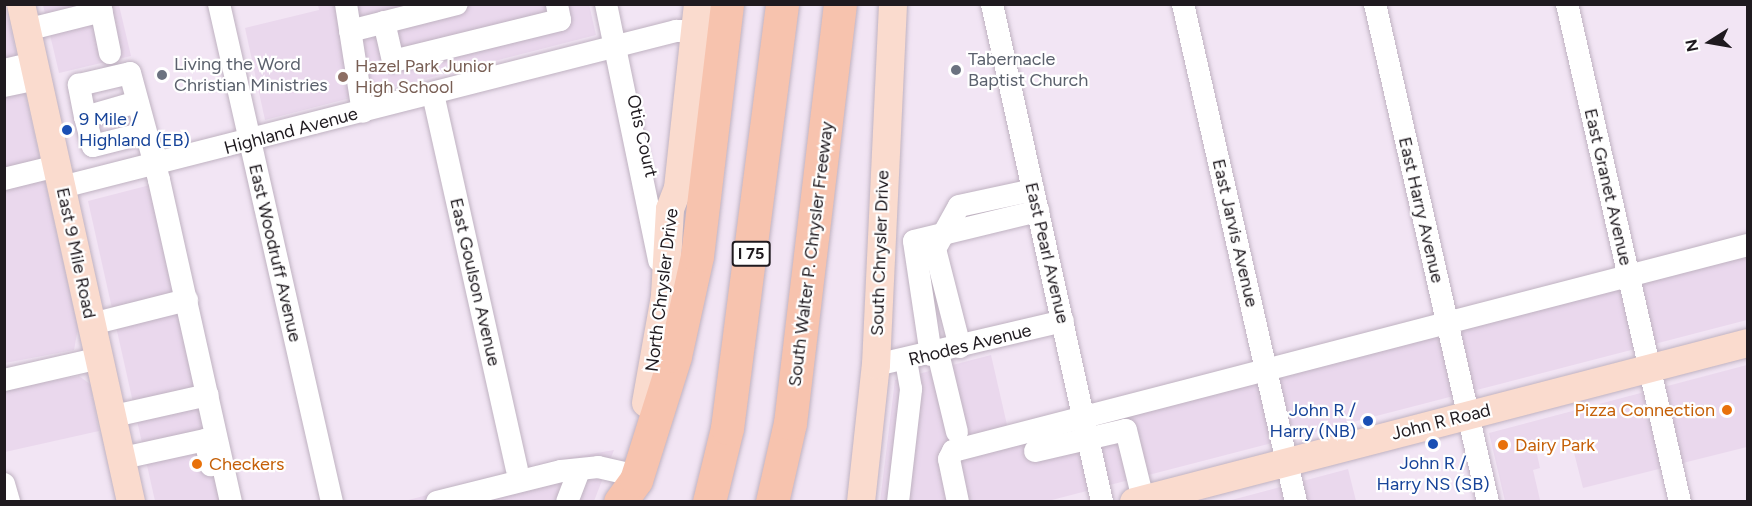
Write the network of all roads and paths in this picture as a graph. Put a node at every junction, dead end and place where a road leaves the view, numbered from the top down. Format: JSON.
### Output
{"nodes":[{"id":1,"x":219,"y":4,"type":"edge"},
{"id":2,"x":346,"y":4,"type":"edge"},
{"id":3,"x":457,"y":4,"type":"edge"},
{"id":4,"x":557,"y":4,"type":"edge"},
{"id":5,"x":606,"y":4,"type":"edge"},
{"id":6,"x":727,"y":4,"type":"edge"},
{"id":7,"x":782,"y":4,"type":"edge"},
{"id":8,"x":840,"y":4,"type":"edge"},
{"id":9,"x":893,"y":4,"type":"edge"},
{"id":10,"x":992,"y":4,"type":"edge"},
{"id":11,"x":1183,"y":4,"type":"edge"},
{"id":12,"x":1375,"y":4,"type":"edge"},
{"id":13,"x":1567,"y":4,"type":"edge"},
{"id":14,"x":101,"y":8,"type":"edge"},
{"id":15,"x":24,"y":17,"type":"edge"},
{"id":16,"x":697,"y":18,"type":"edge"},
{"id":17,"x":384,"y":22,"type":"junction"},
{"id":18,"x":350,"y":31,"type":"junction"},
{"id":19,"x":615,"y":47,"type":"junction"},
{"id":20,"x":110,"y":53,"type":"dead end"},
{"id":21,"x":4,"y":70,"type":"edge"},
{"id":22,"x":35,"y":71,"type":"junction"},
{"id":23,"x":4,"y":86,"type":"edge"},
{"id":24,"x":432,"y":94,"type":"junction"},
{"id":25,"x":137,"y":102,"type":"junction"},
{"id":26,"x":363,"y":112,"type":"junction"},
{"id":27,"x":85,"y":117,"type":"junction"},
{"id":28,"x":145,"y":134,"type":"junction"},
{"id":29,"x":250,"y":142,"type":"junction"},
{"id":30,"x":154,"y":166,"type":"junction"},
{"id":31,"x":60,"y":177,"type":"junction"},
{"id":32,"x":4,"y":179,"type":"edge"},
{"id":33,"x":674,"y":199,"type":"junction"},
{"id":34,"x":1035,"y":200,"type":"junction"},
{"id":35,"x":944,"y":232,"type":"junction"},
{"id":36,"x":656,"y":239,"type":"junction"},
{"id":37,"x":880,"y":240,"type":"junction"},
{"id":38,"x":914,"y":241,"type":"junction"},
{"id":39,"x":1748,"y":245,"type":"edge"},
{"id":40,"x":1628,"y":274,"type":"junction"},
{"id":41,"x":187,"y":300,"type":"junction"},
{"id":42,"x":664,"y":308,"type":"dead end"},
{"id":43,"x":1063,"y":321,"type":"junction"},
{"id":44,"x":1446,"y":322,"type":"junction"},
{"id":45,"x":92,"y":324,"type":"junction"},
{"id":46,"x":1748,"y":343,"type":"edge"},
{"id":47,"x":943,"y":352,"type":"junction"},
{"id":48,"x":100,"y":358,"type":"junction"},
{"id":49,"x":906,"y":362,"type":"junction"},
{"id":50,"x":876,"y":365,"type":"junction"},
{"id":51,"x":1649,"y":369,"type":"junction"},
{"id":52,"x":1266,"y":370,"type":"junction"},
{"id":53,"x":4,"y":380,"type":"edge"},
{"id":54,"x":208,"y":395,"type":"junction"},
{"id":55,"x":114,"y":416,"type":"junction"},
{"id":56,"x":1083,"y":416,"type":"junction"},
{"id":57,"x":1468,"y":416,"type":"junction"},
{"id":58,"x":957,"y":432,"type":"dead end"},
{"id":59,"x":1089,"y":440,"type":"junction"},
{"id":60,"x":1035,"y":452,"type":"dead end"},
{"id":61,"x":123,"y":458,"type":"junction"},
{"id":62,"x":1287,"y":462,"type":"junction"},
{"id":63,"x":517,"y":469,"type":"dead end"},
{"id":64,"x":579,"y":470,"type":"junction"},
{"id":65,"x":866,"y":472,"type":"junction"},
{"id":66,"x":899,"y":478,"type":"junction"},
{"id":67,"x":4,"y":484,"type":"edge"},
{"id":68,"x":621,"y":492,"type":"edge"},
{"id":69,"x":1138,"y":500,"type":"edge"},
{"id":70,"x":9,"y":501,"type":"edge"},
{"id":71,"x":131,"y":501,"type":"edge"},
{"id":72,"x":219,"y":501,"type":"edge"},
{"id":73,"x":231,"y":501,"type":"edge"},
{"id":74,"x":332,"y":501,"type":"edge"},
{"id":75,"x":437,"y":501,"type":"edge"},
{"id":76,"x":567,"y":501,"type":"edge"},
{"id":77,"x":710,"y":501,"type":"edge"},
{"id":78,"x":772,"y":501,"type":"edge"},
{"id":79,"x":861,"y":501,"type":"edge"},
{"id":80,"x":898,"y":501,"type":"edge"},
{"id":81,"x":958,"y":501,"type":"edge"},
{"id":82,"x":1102,"y":501,"type":"edge"},
{"id":83,"x":1296,"y":501,"type":"edge"},
{"id":84,"x":1488,"y":501,"type":"edge"},
{"id":85,"x":1680,"y":501,"type":"edge"}],
"edges":[{"from":1,"to":29,"type":"street","name":"East Woodruff Avenue"},
{"from":2,"to":18,"type":"street"},
{"from":3,"to":17,"type":"street"},
{"from":4,"to":17,"type":"street"},
{"from":5,"to":19,"type":"street"},
{"from":6,"to":68,"type":"highway"},
{"from":7,"to":77,"type":"highway","number":"I 75"},
{"from":8,"to":78,"type":"highway","name":"South Walter P. Chrysler Freeway"},
{"from":9,"to":37,"type":"main road","name":"South Chrysler Drive"},
{"from":10,"to":34,"type":"street","name":"East Pearl Avenue"},
{"from":11,"to":52,"type":"street","name":"East Jarvis Avenue"},
{"from":12,"to":44,"type":"street","name":"East Harry Avenue"},
{"from":13,"to":40,"type":"street","name":"East Granet Avenue"},
{"from":14,"to":15,"type":"street"},
{"from":14,"to":20,"type":"street"},
{"from":15,"to":22,"type":"main road","name":"East 9 Mile Road"},
{"from":16,"to":19,"type":"street","name":"Highland Avenue"},
{"from":16,"to":33,"type":"main road","name":"North Chrysler Drive"},
{"from":17,"to":18,"type":"street"},
{"from":18,"to":26,"type":"street"},
{"from":19,"to":24,"type":"street","name":"Highland Avenue"},
{"from":19,"to":33,"type":"street","name":"Otis Court"},
{"from":19,"to":36,"type":"street"},
{"from":21,"to":22,"type":"street"},
{"from":22,"to":23,"type":"street"},
{"from":22,"to":31,"type":"main road","name":"East 9 Mile Road"},
{"from":24,"to":26,"type":"street","name":"Highland Avenue"},
{"from":24,"to":63,"type":"street","name":"East Goulson Avenue"},
{"from":25,"to":27,"type":"street"},
{"from":25,"to":27,"type":"street"},
{"from":25,"to":28,"type":"street"},
{"from":26,"to":29,"type":"street","name":"Highland Avenue"},
{"from":27,"to":28,"type":"street"},
{"from":28,"to":30,"type":"street"},
{"from":29,"to":30,"type":"street","name":"Highland Avenue"},
{"from":29,"to":74,"type":"street","name":"East Woodruff Avenue"},
{"from":30,"to":31,"type":"street","name":"Highland Avenue"},
{"from":30,"to":41,"type":"street"},
{"from":31,"to":32,"type":"street","name":"Highland Avenue"},
{"from":31,"to":45,"type":"main road","name":"East 9 Mile Road"},
{"from":33,"to":36,"type":"street"},
{"from":33,"to":68,"type":"main road","name":"North Chrysler Drive"},
{"from":34,"to":35,"type":"street"},
{"from":34,"to":43,"type":"street","name":"East Pearl Avenue"},
{"from":35,"to":38,"type":"street"},
{"from":35,"to":47,"type":"street"},
{"from":36,"to":42,"type":"street"},
{"from":37,"to":38,"type":"street"},
{"from":37,"to":50,"type":"main road","name":"South Chrysler Drive"},
{"from":38,"to":47,"type":"street"},
{"from":39,"to":40,"type":"street"},
{"from":40,"to":44,"type":"street"},
{"from":40,"to":51,"type":"street","name":"East Granet Avenue"},
{"from":41,"to":45,"type":"street"},
{"from":41,"to":54,"type":"street"},
{"from":43,"to":47,"type":"street","name":"Rhodes Avenue"},
{"from":43,"to":56,"type":"street","name":"East Pearl Avenue"},
{"from":44,"to":52,"type":"street"},
{"from":44,"to":57,"type":"street","name":"East Harry Avenue"},
{"from":45,"to":48,"type":"main road","name":"East 9 Mile Road"},
{"from":46,"to":51,"type":"main road","name":"John R Road"},
{"from":47,"to":49,"type":"street","name":"Rhodes Avenue"},
{"from":47,"to":58,"type":"street"},
{"from":48,"to":53,"type":"street"},
{"from":48,"to":55,"type":"main road","name":"East 9 Mile Road"},
{"from":49,"to":50,"type":"street","name":"Rhodes Avenue"},
{"from":49,"to":66,"type":"street"},
{"from":50,"to":65,"type":"main road","name":"South Chrysler Drive"},
{"from":51,"to":57,"type":"main road","name":"John R Road"},
{"from":51,"to":85,"type":"street","name":"East Granet Avenue"},
{"from":52,"to":56,"type":"street"},
{"from":52,"to":62,"type":"street","name":"East Jarvis Avenue"},
{"from":54,"to":55,"type":"street"},
{"from":54,"to":73,"type":"street"},
{"from":55,"to":61,"type":"main road","name":"East 9 Mile Road"},
{"from":56,"to":59,"type":"street","name":"East Pearl Avenue"},
{"from":56,"to":81,"type":"street"},
{"from":57,"to":62,"type":"main road","name":"John R Road"},
{"from":57,"to":84,"type":"street","name":"East Harry Avenue"},
{"from":59,"to":60,"type":"street"},
{"from":59,"to":69,"type":"street"},
{"from":59,"to":82,"type":"street","name":"East Pearl Avenue"},
{"from":61,"to":71,"type":"main road","name":"East 9 Mile Road"},
{"from":61,"to":72,"type":"street"},
{"from":62,"to":69,"type":"main road","name":"John R Road"},
{"from":62,"to":83,"type":"street","name":"East Jarvis Avenue"},
{"from":64,"to":68,"type":"street"},
{"from":64,"to":75,"type":"street"},
{"from":64,"to":76,"type":"street"},
{"from":65,"to":66,"type":"street"},
{"from":65,"to":79,"type":"main road","name":"South Chrysler Drive"},
{"from":66,"to":80,"type":"street"},
{"from":67,"to":70,"type":"street"}]}
